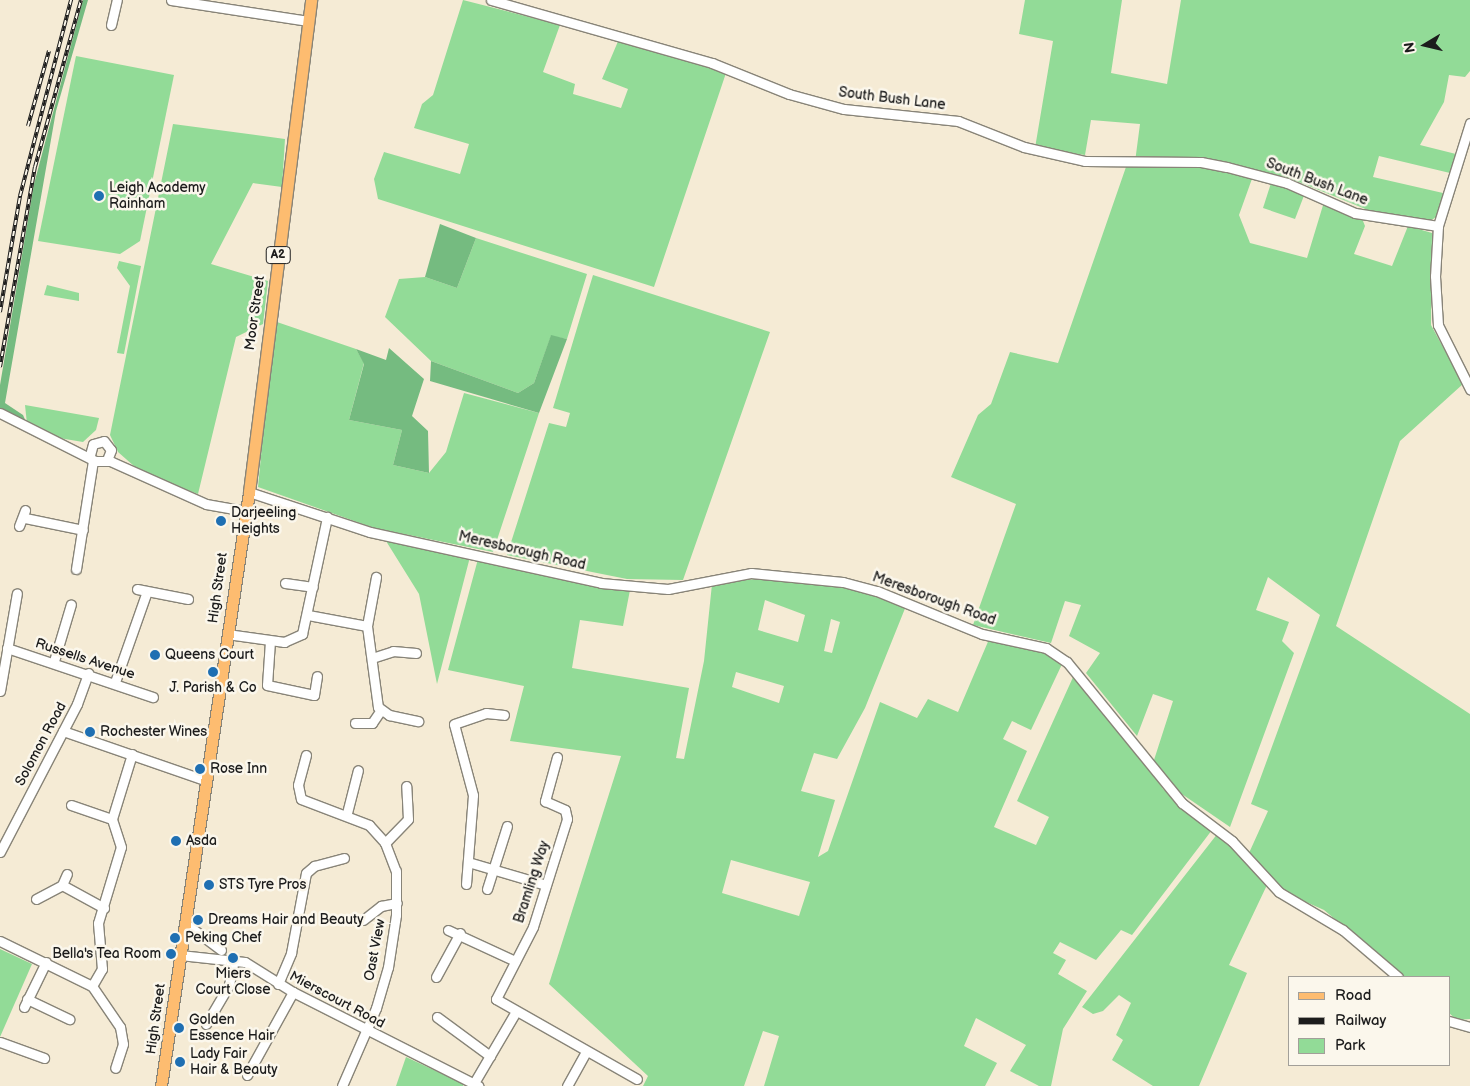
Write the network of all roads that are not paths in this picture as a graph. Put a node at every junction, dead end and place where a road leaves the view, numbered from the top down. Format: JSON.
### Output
{"nodes":[{"id":1,"x":117,"y":0,"type":"edge"},
{"id":2,"x":172,"y":0,"type":"edge"},
{"id":3,"x":311,"y":0,"type":"edge"},
{"id":4,"x":491,"y":0,"type":"edge"},
{"id":5,"x":206,"y":4,"type":"edge"},
{"id":6,"x":308,"y":21,"type":"junction"},
{"id":7,"x":111,"y":25,"type":"dead end"},
{"id":8,"x":1470,"y":123,"type":"edge"},
{"id":9,"x":1438,"y":226,"type":"junction"},
{"id":10,"x":1470,"y":389,"type":"edge"},
{"id":11,"x":1,"y":414,"type":"edge"},
{"id":12,"x":110,"y":448,"type":"junction"},
{"id":13,"x":91,"y":454,"type":"junction"},
{"id":14,"x":106,"y":460,"type":"junction"},
{"id":15,"x":124,"y":466,"type":"junction"},
{"id":16,"x":94,"y":474,"type":"junction"},
{"id":17,"x":249,"y":492,"type":"junction"},
{"id":18,"x":246,"y":510,"type":"junction"},
{"id":19,"x":327,"y":517,"type":"junction"},
{"id":20,"x":23,"y":518,"type":"dead end"},
{"id":21,"x":83,"y":530,"type":"junction"},
{"id":22,"x":76,"y":570,"type":"dead end"},
{"id":23,"x":376,"y":577,"type":"dead end"},
{"id":24,"x":285,"y":583,"type":"dead end"},
{"id":25,"x":313,"y":587,"type":"junction"},
{"id":26,"x":137,"y":589,"type":"dead end"},
{"id":27,"x":147,"y":591,"type":"junction"},
{"id":28,"x":17,"y":593,"type":"dead end"},
{"id":29,"x":188,"y":599,"type":"dead end"},
{"id":30,"x":71,"y":604,"type":"dead end"},
{"id":31,"x":308,"y":615,"type":"junction"},
{"id":32,"x":367,"y":626,"type":"junction"},
{"id":33,"x":227,"y":634,"type":"junction"},
{"id":34,"x":270,"y":641,"type":"junction"},
{"id":35,"x":7,"y":648,"type":"junction"},
{"id":36,"x":416,"y":653,"type":"dead end"},
{"id":37,"x":372,"y":658,"type":"junction"},
{"id":38,"x":54,"y":661,"type":"junction"},
{"id":39,"x":88,"y":673,"type":"junction"},
{"id":40,"x":316,"y":676,"type":"dead end"},
{"id":41,"x":115,"y":682,"type":"junction"},
{"id":42,"x":0,"y":691,"type":"edge"},
{"id":43,"x":154,"y":697,"type":"dead end"},
{"id":44,"x":380,"y":711,"type":"junction"},
{"id":45,"x":504,"y":714,"type":"dead end"},
{"id":46,"x":418,"y":721,"type":"dead end"},
{"id":47,"x":355,"y":723,"type":"dead end"},
{"id":48,"x":63,"y":732,"type":"junction"},
{"id":49,"x":132,"y":754,"type":"junction"},
{"id":50,"x":306,"y":755,"type":"dead end"},
{"id":51,"x":557,"y":757,"type":"dead end"},
{"id":52,"x":358,"y":770,"type":"dead end"},
{"id":53,"x":207,"y":781,"type":"junction"},
{"id":54,"x":406,"y":786,"type":"dead end"},
{"id":55,"x":71,"y":805,"type":"dead end"},
{"id":56,"x":347,"y":813,"type":"junction"},
{"id":57,"x":112,"y":819,"type":"junction"},
{"id":58,"x":507,"y":826,"type":"dead end"},
{"id":59,"x":385,"y":843,"type":"junction"},
{"id":60,"x":0,"y":852,"type":"edge"},
{"id":61,"x":344,"y":858,"type":"dead end"},
{"id":62,"x":468,"y":862,"type":"junction"},
{"id":63,"x":494,"y":869,"type":"junction"},
{"id":64,"x":67,"y":874,"type":"dead end"},
{"id":65,"x":466,"y":884,"type":"dead end"},
{"id":66,"x":62,"y":885,"type":"junction"},
{"id":67,"x":546,"y":885,"type":"junction"},
{"id":68,"x":487,"y":889,"type":"dead end"},
{"id":69,"x":36,"y":899,"type":"dead end"},
{"id":70,"x":396,"y":903,"type":"junction"},
{"id":71,"x":104,"y":908,"type":"junction"},
{"id":72,"x":363,"y":920,"type":"dead end"},
{"id":73,"x":185,"y":923,"type":"junction"},
{"id":74,"x":448,"y":930,"type":"dead end"},
{"id":75,"x":460,"y":934,"type":"junction"},
{"id":76,"x":0,"y":941,"type":"edge"},
{"id":77,"x":221,"y":950,"type":"dead end"},
{"id":78,"x":180,"y":955,"type":"junction"},
{"id":79,"x":234,"y":960,"type":"junction"},
{"id":80,"x":515,"y":961,"type":"junction"},
{"id":81,"x":46,"y":962,"type":"junction"},
{"id":82,"x":1397,"y":976,"type":"edge"},
{"id":83,"x":436,"y":978,"type":"dead end"},
{"id":84,"x":278,"y":984,"type":"junction"},
{"id":85,"x":92,"y":986,"type":"junction"},
{"id":86,"x":293,"y":992,"type":"junction"},
{"id":87,"x":515,"y":1014,"type":"junction"},
{"id":88,"x":437,"y":1016,"type":"dead end"},
{"id":89,"x":69,"y":1019,"type":"dead end"},
{"id":90,"x":1450,"y":1021,"type":"edge"},
{"id":91,"x":206,"y":1024,"type":"dead end"},
{"id":92,"x":1470,"y":1027,"type":"edge"},
{"id":93,"x":365,"y":1029,"type":"junction"},
{"id":94,"x":0,"y":1042,"type":"edge"},
{"id":95,"x":585,"y":1053,"type":"junction"},
{"id":96,"x":490,"y":1056,"type":"junction"},
{"id":97,"x":44,"y":1058,"type":"dead end"},
{"id":98,"x":115,"y":1068,"type":"dead end"},
{"id":99,"x":247,"y":1075,"type":"dead end"},
{"id":100,"x":637,"y":1079,"type":"dead end"},
{"id":101,"x":476,"y":1085,"type":"edge"},
{"id":102,"x":161,"y":1086,"type":"edge"},
{"id":103,"x":342,"y":1086,"type":"edge"},
{"id":104,"x":567,"y":1086,"type":"edge"}],
"edges":[{"from":1,"to":7,"type":"street"},
{"from":2,"to":5,"type":"street"},
{"from":3,"to":6,"type":"main road","name":"Moor Street","number":"A2"},
{"from":4,"to":9,"type":"street","name":"South Bush Lane"},
{"from":5,"to":6,"type":"street"},
{"from":6,"to":17,"type":"main road","name":"Moor Street","number":"A2"},
{"from":8,"to":9,"type":"street"},
{"from":9,"to":10,"type":"street"},
{"from":11,"to":13,"type":"street"},
{"from":12,"to":13,"type":"street"},
{"from":12,"to":14,"type":"street"},
{"from":12,"to":15,"type":"street"},
{"from":13,"to":14,"type":"street"},
{"from":13,"to":16,"type":"street"},
{"from":14,"to":15,"type":"street"},
{"from":14,"to":16,"type":"street"},
{"from":15,"to":18,"type":"street"},
{"from":16,"to":21,"type":"street"},
{"from":17,"to":18,"type":"main road","name":"Moor Street","number":"A2"},
{"from":17,"to":19,"type":"street","name":"Meresborough Road"},
{"from":18,"to":33,"type":"main road","name":"High Street","number":"A2"},
{"from":19,"to":25,"type":"street"},
{"from":19,"to":82,"type":"street","name":"Meresborough Road"},
{"from":20,"to":21,"type":"street"},
{"from":21,"to":22,"type":"street"},
{"from":23,"to":32,"type":"street"},
{"from":24,"to":25,"type":"street"},
{"from":25,"to":31,"type":"street"},
{"from":26,"to":27,"type":"street"},
{"from":27,"to":29,"type":"street"},
{"from":27,"to":41,"type":"street"},
{"from":28,"to":35,"type":"street"},
{"from":30,"to":38,"type":"street"},
{"from":31,"to":32,"type":"street"},
{"from":31,"to":34,"type":"street"},
{"from":32,"to":37,"type":"street"},
{"from":33,"to":34,"type":"street"},
{"from":33,"to":53,"type":"main road","name":"High Street","number":"A2"},
{"from":34,"to":40,"type":"street"},
{"from":35,"to":38,"type":"street","name":"Russells Avenue"},
{"from":35,"to":42,"type":"street"},
{"from":36,"to":37,"type":"street"},
{"from":37,"to":44,"type":"street"},
{"from":38,"to":39,"type":"street","name":"Russells Avenue"},
{"from":39,"to":41,"type":"street","name":"Russells Avenue"},
{"from":39,"to":48,"type":"street","name":"Solomon Road"},
{"from":41,"to":43,"type":"street","name":"Russells Avenue"},
{"from":44,"to":46,"type":"street"},
{"from":44,"to":47,"type":"street"},
{"from":45,"to":62,"type":"street"},
{"from":48,"to":49,"type":"street"},
{"from":48,"to":60,"type":"street","name":"Solomon Road"},
{"from":49,"to":53,"type":"street"},
{"from":49,"to":57,"type":"street"},
{"from":50,"to":56,"type":"street","name":"Oast View"},
{"from":51,"to":67,"type":"street","name":"Bramling Way"},
{"from":52,"to":56,"type":"street"},
{"from":53,"to":73,"type":"main road","name":"High Street","number":"A2"},
{"from":54,"to":59,"type":"street"},
{"from":55,"to":57,"type":"street"},
{"from":56,"to":59,"type":"street","name":"Oast View"},
{"from":57,"to":71,"type":"street"},
{"from":58,"to":63,"type":"street"},
{"from":59,"to":70,"type":"street","name":"Oast View"},
{"from":61,"to":84,"type":"street"},
{"from":62,"to":63,"type":"street"},
{"from":62,"to":65,"type":"street"},
{"from":63,"to":67,"type":"street"},
{"from":63,"to":68,"type":"street"},
{"from":64,"to":66,"type":"street"},
{"from":66,"to":69,"type":"street"},
{"from":66,"to":71,"type":"street"},
{"from":67,"to":80,"type":"street","name":"Bramling Way"},
{"from":70,"to":72,"type":"street","name":"Oast View"},
{"from":70,"to":93,"type":"street","name":"Oast View"},
{"from":71,"to":85,"type":"street"},
{"from":73,"to":77,"type":"street"},
{"from":73,"to":78,"type":"main road","name":"High Street","number":"A2"},
{"from":74,"to":75,"type":"street"},
{"from":75,"to":80,"type":"street"},
{"from":75,"to":83,"type":"street"},
{"from":76,"to":81,"type":"street"},
{"from":78,"to":79,"type":"street","name":"Mierscourt Road"},
{"from":78,"to":102,"type":"main road","name":"High Street","number":"A2"},
{"from":79,"to":84,"type":"street","name":"Mierscourt Road"},
{"from":79,"to":91,"type":"street"},
{"from":80,"to":87,"type":"street","name":"Bramling Way"},
{"from":81,"to":85,"type":"street"},
{"from":81,"to":89,"type":"street"},
{"from":84,"to":86,"type":"street","name":"Mierscourt Road"},
{"from":85,"to":98,"type":"street"},
{"from":86,"to":93,"type":"street","name":"Mierscourt Road"},
{"from":86,"to":99,"type":"street"},
{"from":87,"to":95,"type":"street","name":"Bramling Way"},
{"from":87,"to":96,"type":"street"},
{"from":88,"to":96,"type":"street"},
{"from":90,"to":92,"type":"street"},
{"from":93,"to":101,"type":"street","name":"Mierscourt Road"},
{"from":93,"to":103,"type":"street","name":"Oast View"},
{"from":94,"to":97,"type":"street"},
{"from":95,"to":100,"type":"street","name":"Bramling Way"},
{"from":95,"to":104,"type":"street"},
{"from":96,"to":101,"type":"street"}]}
